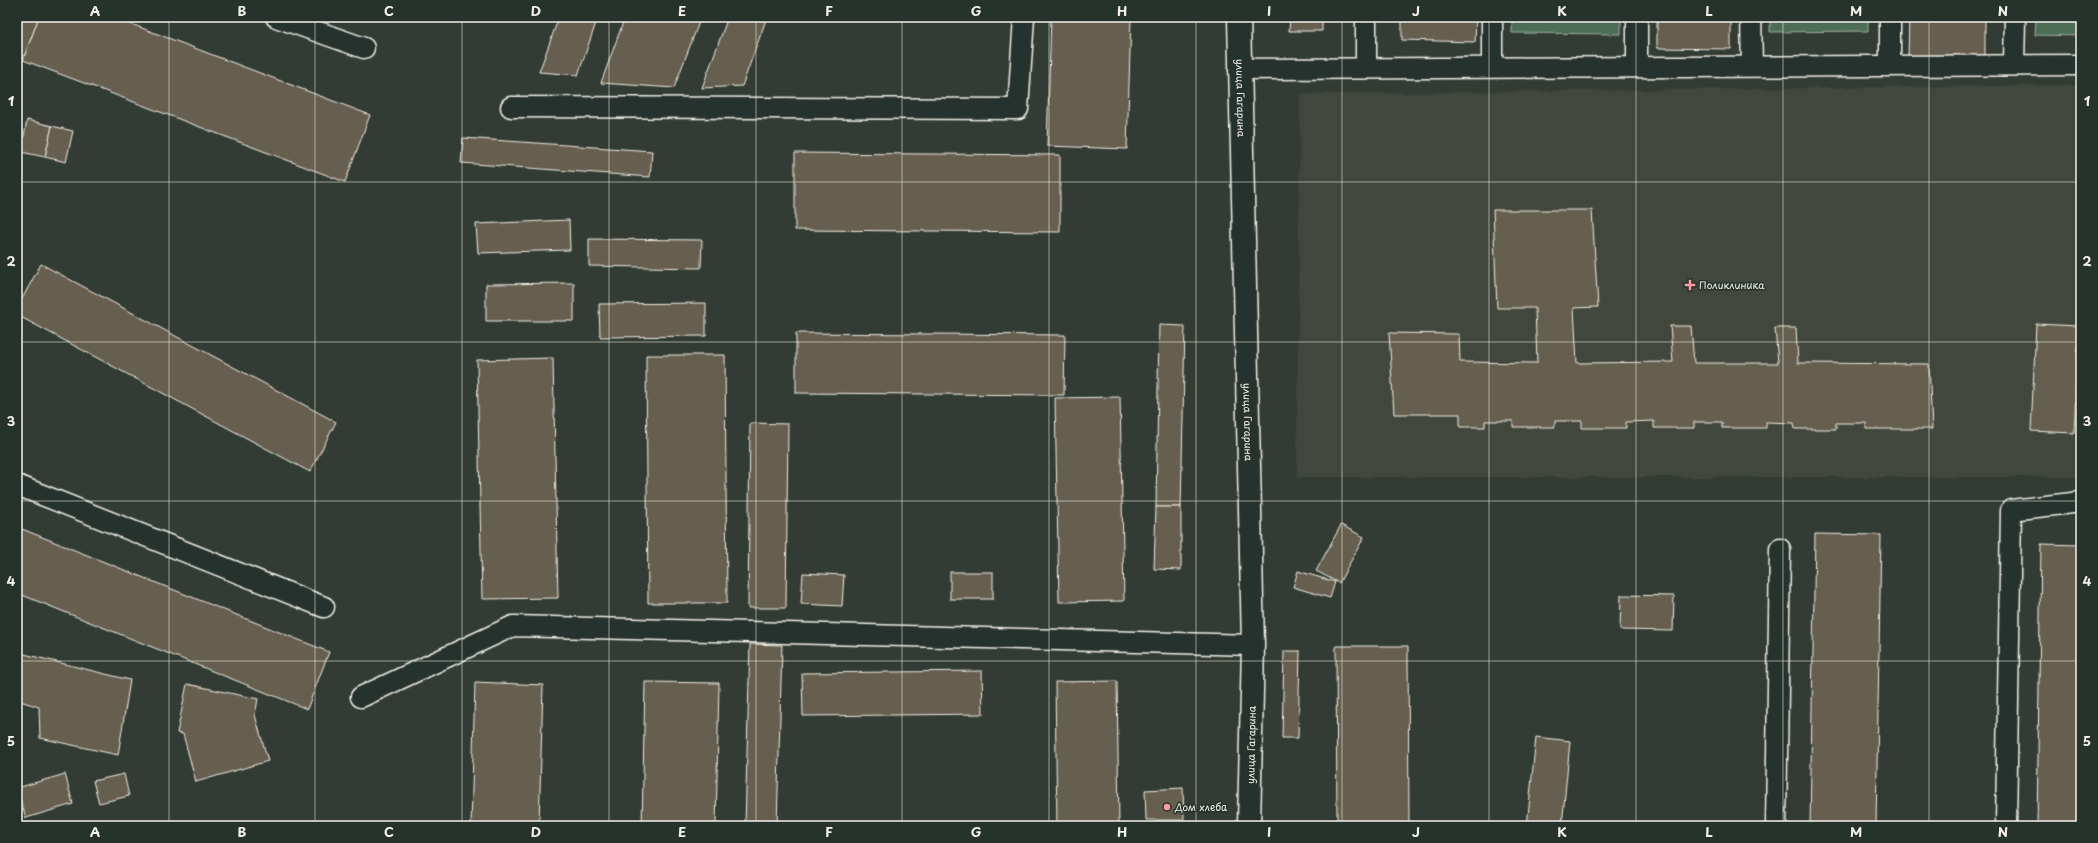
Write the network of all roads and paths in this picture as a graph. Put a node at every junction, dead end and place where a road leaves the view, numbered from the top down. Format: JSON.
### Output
{"nodes":[{"id":1,"x":276,"y":17,"type":"edge"},
{"id":2,"x":1024,"y":17,"type":"edge"},
{"id":3,"x":1239,"y":17,"type":"edge"},
{"id":4,"x":1366,"y":17,"type":"edge"},
{"id":5,"x":1492,"y":17,"type":"edge"},
{"id":6,"x":1637,"y":17,"type":"edge"},
{"id":7,"x":1751,"y":17,"type":"edge"},
{"id":8,"x":1890,"y":17,"type":"edge"},
{"id":9,"x":2015,"y":17,"type":"edge"},
{"id":10,"x":364,"y":48,"type":"dead end"},
{"id":11,"x":1890,"y":65,"type":"junction"},
{"id":12,"x":2014,"y":65,"type":"junction"},
{"id":13,"x":2081,"y":65,"type":"edge"},
{"id":14,"x":1637,"y":66,"type":"junction"},
{"id":15,"x":1752,"y":66,"type":"junction"},
{"id":16,"x":1366,"y":67,"type":"junction"},
{"id":17,"x":1492,"y":67,"type":"junction"},
{"id":18,"x":1239,"y":69,"type":"junction"},
{"id":19,"x":511,"y":107,"type":"dead end"},
{"id":20,"x":17,"y":485,"type":"edge"},
{"id":21,"x":2081,"y":502,"type":"edge"},
{"id":22,"x":1780,"y":549,"type":"dead end"},
{"id":23,"x":324,"y":607,"type":"dead end"},
{"id":24,"x":1253,"y":645,"type":"junction"},
{"id":25,"x":361,"y":697,"type":"dead end"},
{"id":26,"x":1249,"y":826,"type":"edge"},
{"id":27,"x":1776,"y":826,"type":"edge"},
{"id":28,"x":2006,"y":826,"type":"edge"}],
"edges":[{"from":1,"to":10,"type":"lane"},
{"from":2,"to":19,"type":"lane"},
{"from":3,"to":18,"type":"street","name":"улица Гагарина"},
{"from":4,"to":16,"type":"lane"},
{"from":5,"to":17,"type":"lane"},
{"from":6,"to":14,"type":"lane"},
{"from":7,"to":15,"type":"lane"},
{"from":8,"to":11,"type":"lane"},
{"from":9,"to":12,"type":"lane"},
{"from":11,"to":12,"type":"lane"},
{"from":11,"to":15,"type":"lane"},
{"from":12,"to":13,"type":"lane"},
{"from":14,"to":15,"type":"lane"},
{"from":14,"to":17,"type":"lane"},
{"from":16,"to":17,"type":"lane"},
{"from":16,"to":18,"type":"lane"},
{"from":18,"to":24,"type":"street","name":"улица Гагарина"},
{"from":20,"to":23,"type":"lane"},
{"from":21,"to":28,"type":"lane"},
{"from":22,"to":27,"type":"lane"},
{"from":24,"to":25,"type":"lane"},
{"from":24,"to":26,"type":"street","name":"улица Гагарина"}]}
